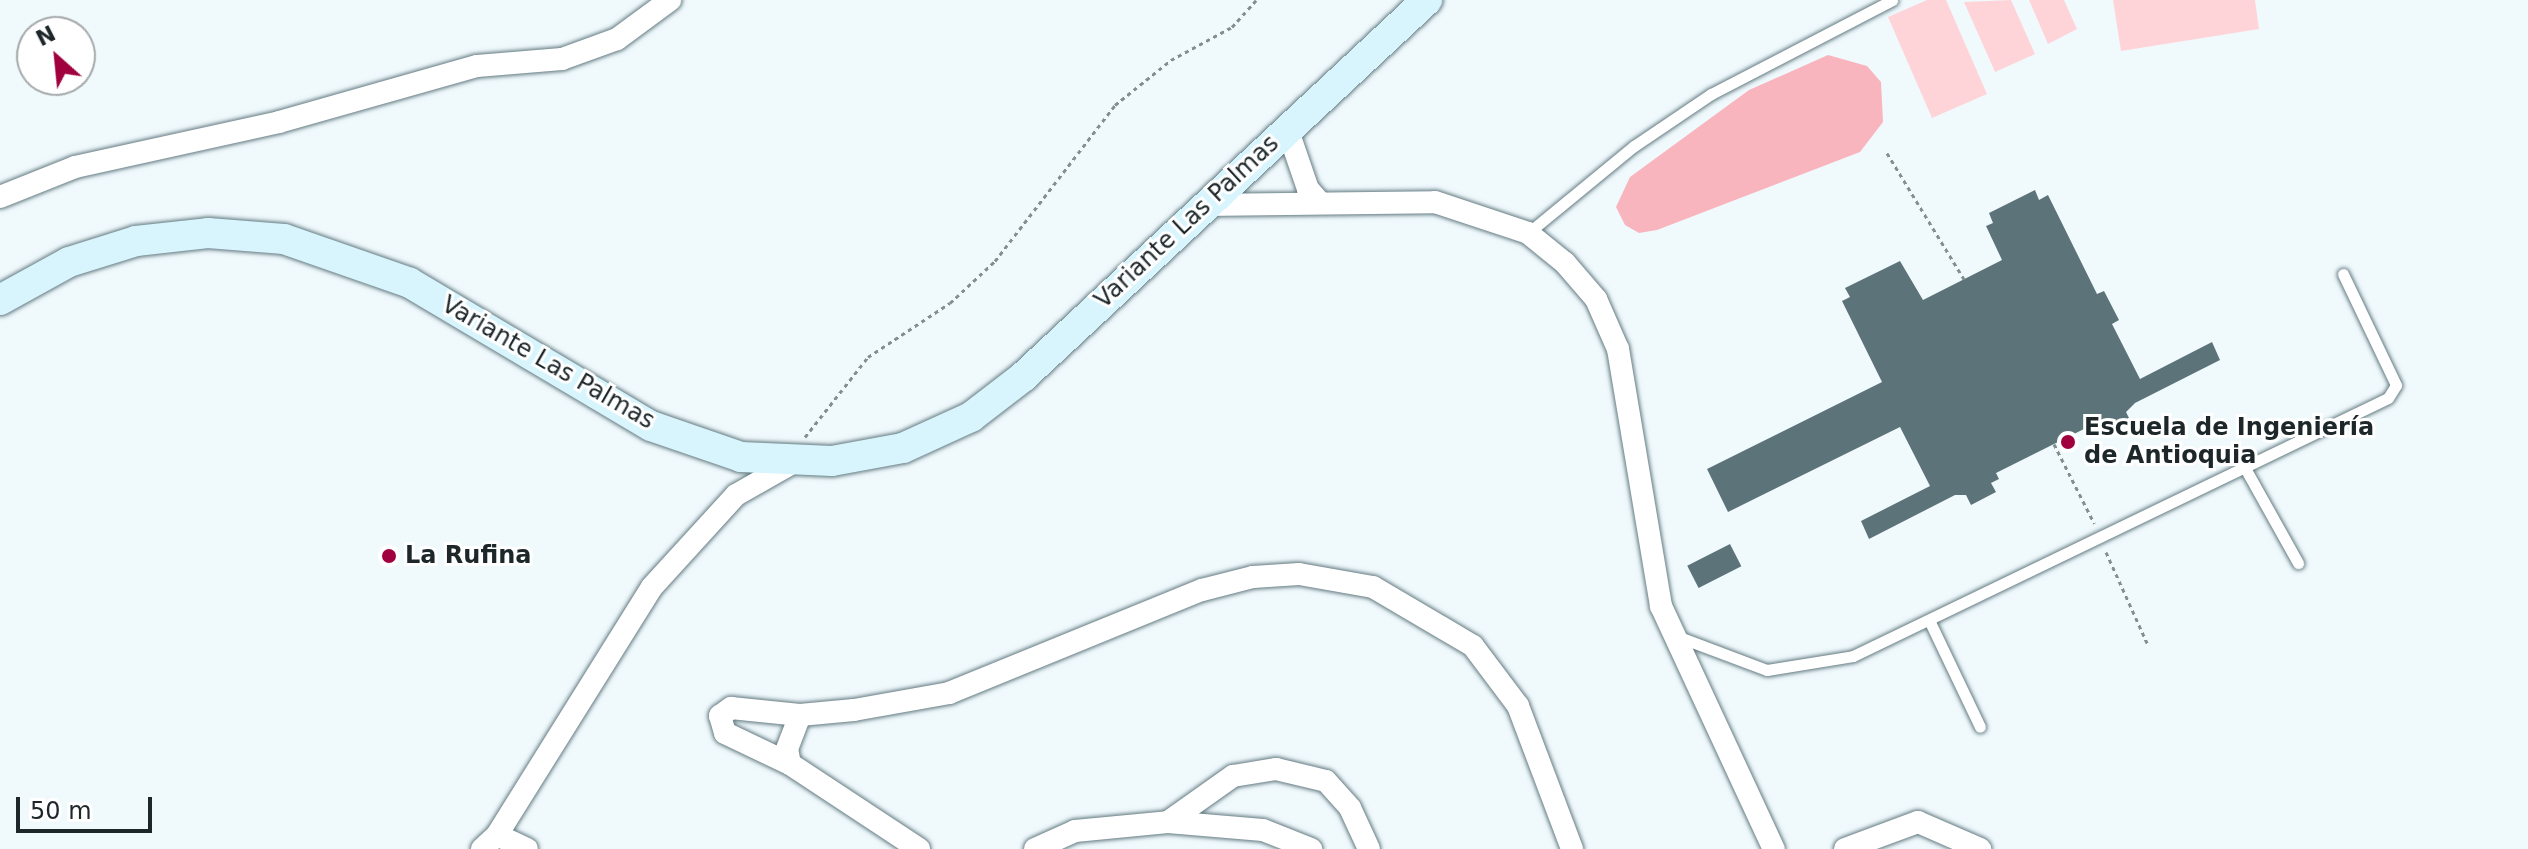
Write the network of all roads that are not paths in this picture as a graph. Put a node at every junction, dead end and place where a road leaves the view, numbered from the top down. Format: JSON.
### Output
{"nodes":[{"id":1,"x":670,"y":0,"type":"edge"},
{"id":2,"x":1427,"y":0,"type":"edge"},
{"id":3,"x":1892,"y":0,"type":"edge"},
{"id":4,"x":1287,"y":128,"type":"junction"},
{"id":5,"x":0,"y":197,"type":"edge"},
{"id":6,"x":1320,"y":203,"type":"junction"},
{"id":7,"x":1203,"y":205,"type":"junction"},
{"id":8,"x":1528,"y":233,"type":"junction"},
{"id":9,"x":2343,"y":274,"type":"dead end"},
{"id":10,"x":0,"y":300,"type":"edge"},
{"id":11,"x":741,"y":457,"type":"junction"},
{"id":12,"x":793,"y":459,"type":"junction"},
{"id":13,"x":2245,"y":468,"type":"junction"},
{"id":14,"x":736,"y":495,"type":"junction"},
{"id":15,"x":2298,"y":563,"type":"dead end"},
{"id":16,"x":1930,"y":622,"type":"junction"},
{"id":17,"x":1673,"y":635,"type":"junction"},
{"id":18,"x":800,"y":715,"type":"junction"},
{"id":19,"x":1980,"y":727,"type":"dead end"},
{"id":20,"x":790,"y":764,"type":"junction"},
{"id":21,"x":1168,"y":822,"type":"junction"},
{"id":22,"x":489,"y":842,"type":"edge"},
{"id":23,"x":527,"y":849,"type":"edge"},
{"id":24,"x":919,"y":849,"type":"edge"},
{"id":25,"x":1035,"y":849,"type":"edge"},
{"id":26,"x":1311,"y":849,"type":"edge"},
{"id":27,"x":1369,"y":849,"type":"edge"},
{"id":28,"x":1572,"y":849,"type":"edge"},
{"id":29,"x":1774,"y":849,"type":"edge"},
{"id":30,"x":1845,"y":849,"type":"edge"},
{"id":31,"x":1980,"y":849,"type":"edge"}],
"edges":[{"from":1,"to":5,"type":"street"},
{"from":2,"to":4,"type":"main road","name":"Variante Las Palmas"},
{"from":3,"to":8,"type":"lane"},
{"from":4,"to":6,"type":"street"},
{"from":4,"to":7,"type":"main road","name":"Variante Las Palmas"},
{"from":6,"to":7,"type":"street"},
{"from":6,"to":8,"type":"street"},
{"from":7,"to":12,"type":"main road","name":"Variante Las Palmas"},
{"from":8,"to":17,"type":"street"},
{"from":9,"to":13,"type":"lane"},
{"from":10,"to":11,"type":"main road","name":"Variante Las Palmas"},
{"from":11,"to":12,"type":"main road","name":"Variante Las Palmas"},
{"from":11,"to":14,"type":"street"},
{"from":12,"to":14,"type":"street"},
{"from":13,"to":15,"type":"lane"},
{"from":13,"to":16,"type":"lane"},
{"from":14,"to":22,"type":"street"},
{"from":16,"to":17,"type":"lane"},
{"from":16,"to":19,"type":"lane"},
{"from":17,"to":29,"type":"street"},
{"from":18,"to":20,"type":"street"},
{"from":18,"to":20,"type":"street"},
{"from":18,"to":28,"type":"street"},
{"from":20,"to":24,"type":"street"},
{"from":21,"to":25,"type":"street"},
{"from":21,"to":26,"type":"street"},
{"from":21,"to":27,"type":"street"},
{"from":22,"to":23,"type":"street"},
{"from":30,"to":31,"type":"street"}]}
